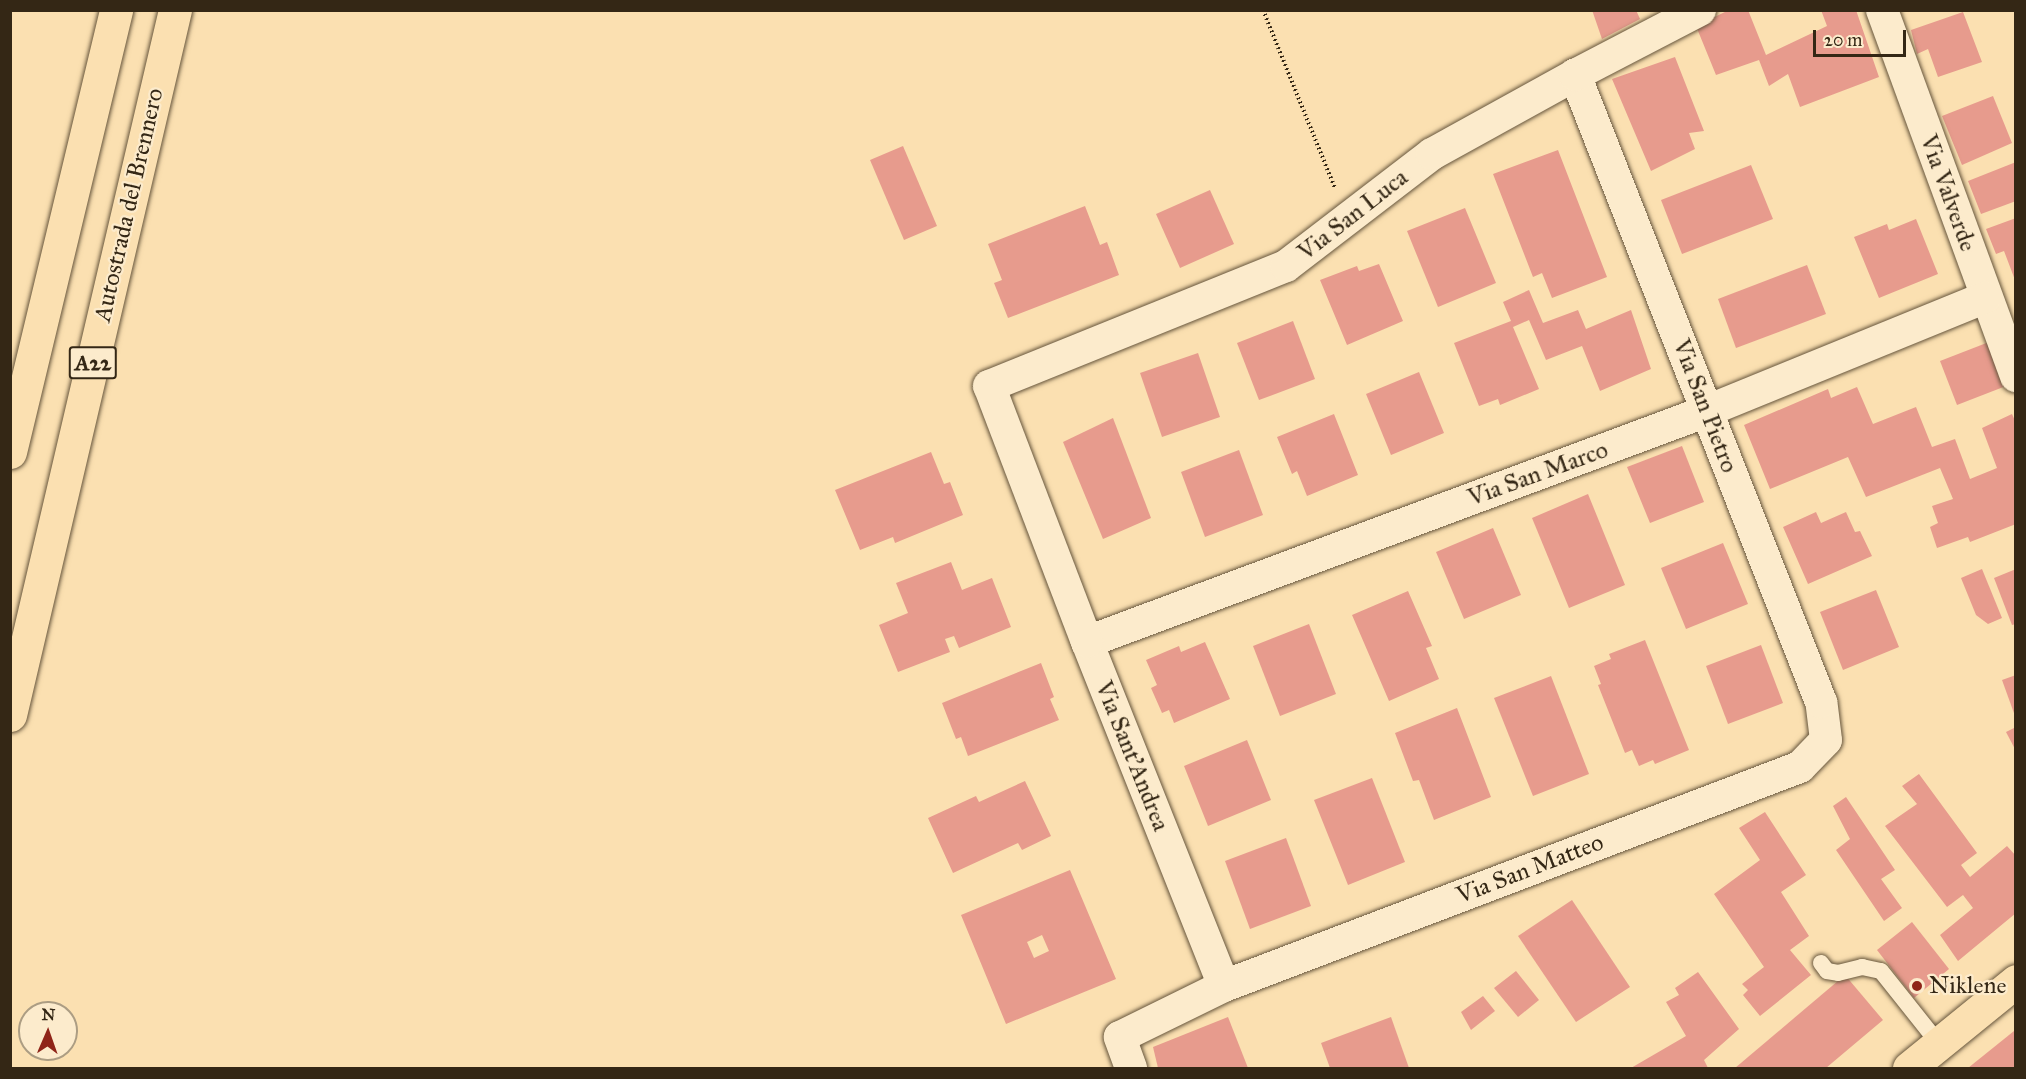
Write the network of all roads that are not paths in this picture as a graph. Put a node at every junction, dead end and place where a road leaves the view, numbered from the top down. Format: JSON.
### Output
{"nodes":[{"id":1,"x":116,"y":10,"type":"edge"},
{"id":2,"x":175,"y":10,"type":"edge"},
{"id":3,"x":1700,"y":10,"type":"edge"},
{"id":4,"x":1882,"y":10,"type":"edge"},
{"id":5,"x":1575,"y":75,"type":"junction"},
{"id":6,"x":1986,"y":297,"type":"junction"},
{"id":7,"x":2016,"y":376,"type":"edge"},
{"id":8,"x":989,"y":386,"type":"joint"},
{"id":9,"x":1707,"y":411,"type":"junction"},
{"id":10,"x":10,"y":452,"type":"edge"},
{"id":11,"x":1086,"y":642,"type":"junction"},
{"id":12,"x":10,"y":715,"type":"edge"},
{"id":13,"x":1826,"y":740,"type":"joint"},
{"id":14,"x":1821,"y":963,"type":"dead end"},
{"id":15,"x":2016,"y":981,"type":"edge"},
{"id":16,"x":1224,"y":986,"type":"junction"},
{"id":17,"x":1939,"y":1044,"type":"junction"},
{"id":18,"x":1131,"y":1068,"type":"edge"},
{"id":19,"x":1909,"y":1068,"type":"edge"}],
"edges":[{"from":1,"to":10,"type":"main road","number":"A22"},
{"from":2,"to":12,"type":"main road","name":"Autostrada del Brennero","number":"A22"},
{"from":3,"to":5,"type":"street","name":"Via San Luca"},
{"from":4,"to":6,"type":"street","name":"Via Valverde"},
{"from":5,"to":8,"type":"street","name":"Via San Luca"},
{"from":5,"to":9,"type":"street","name":"Via San Pietro"},
{"from":6,"to":7,"type":"street","name":"Via Valverde"},
{"from":6,"to":9,"type":"street","name":"Via San Marco"},
{"from":8,"to":11,"type":"street","name":"Via Sant'Andrea"},
{"from":9,"to":11,"type":"street","name":"Via San Marco"},
{"from":9,"to":13,"type":"street","name":"Via San Pietro"},
{"from":11,"to":16,"type":"street","name":"Via Sant'Andrea"},
{"from":13,"to":16,"type":"street","name":"Via San Matteo"},
{"from":14,"to":17,"type":"lane"},
{"from":15,"to":17,"type":"main road"},
{"from":16,"to":18,"type":"street"},
{"from":17,"to":19,"type":"main road"}]}
